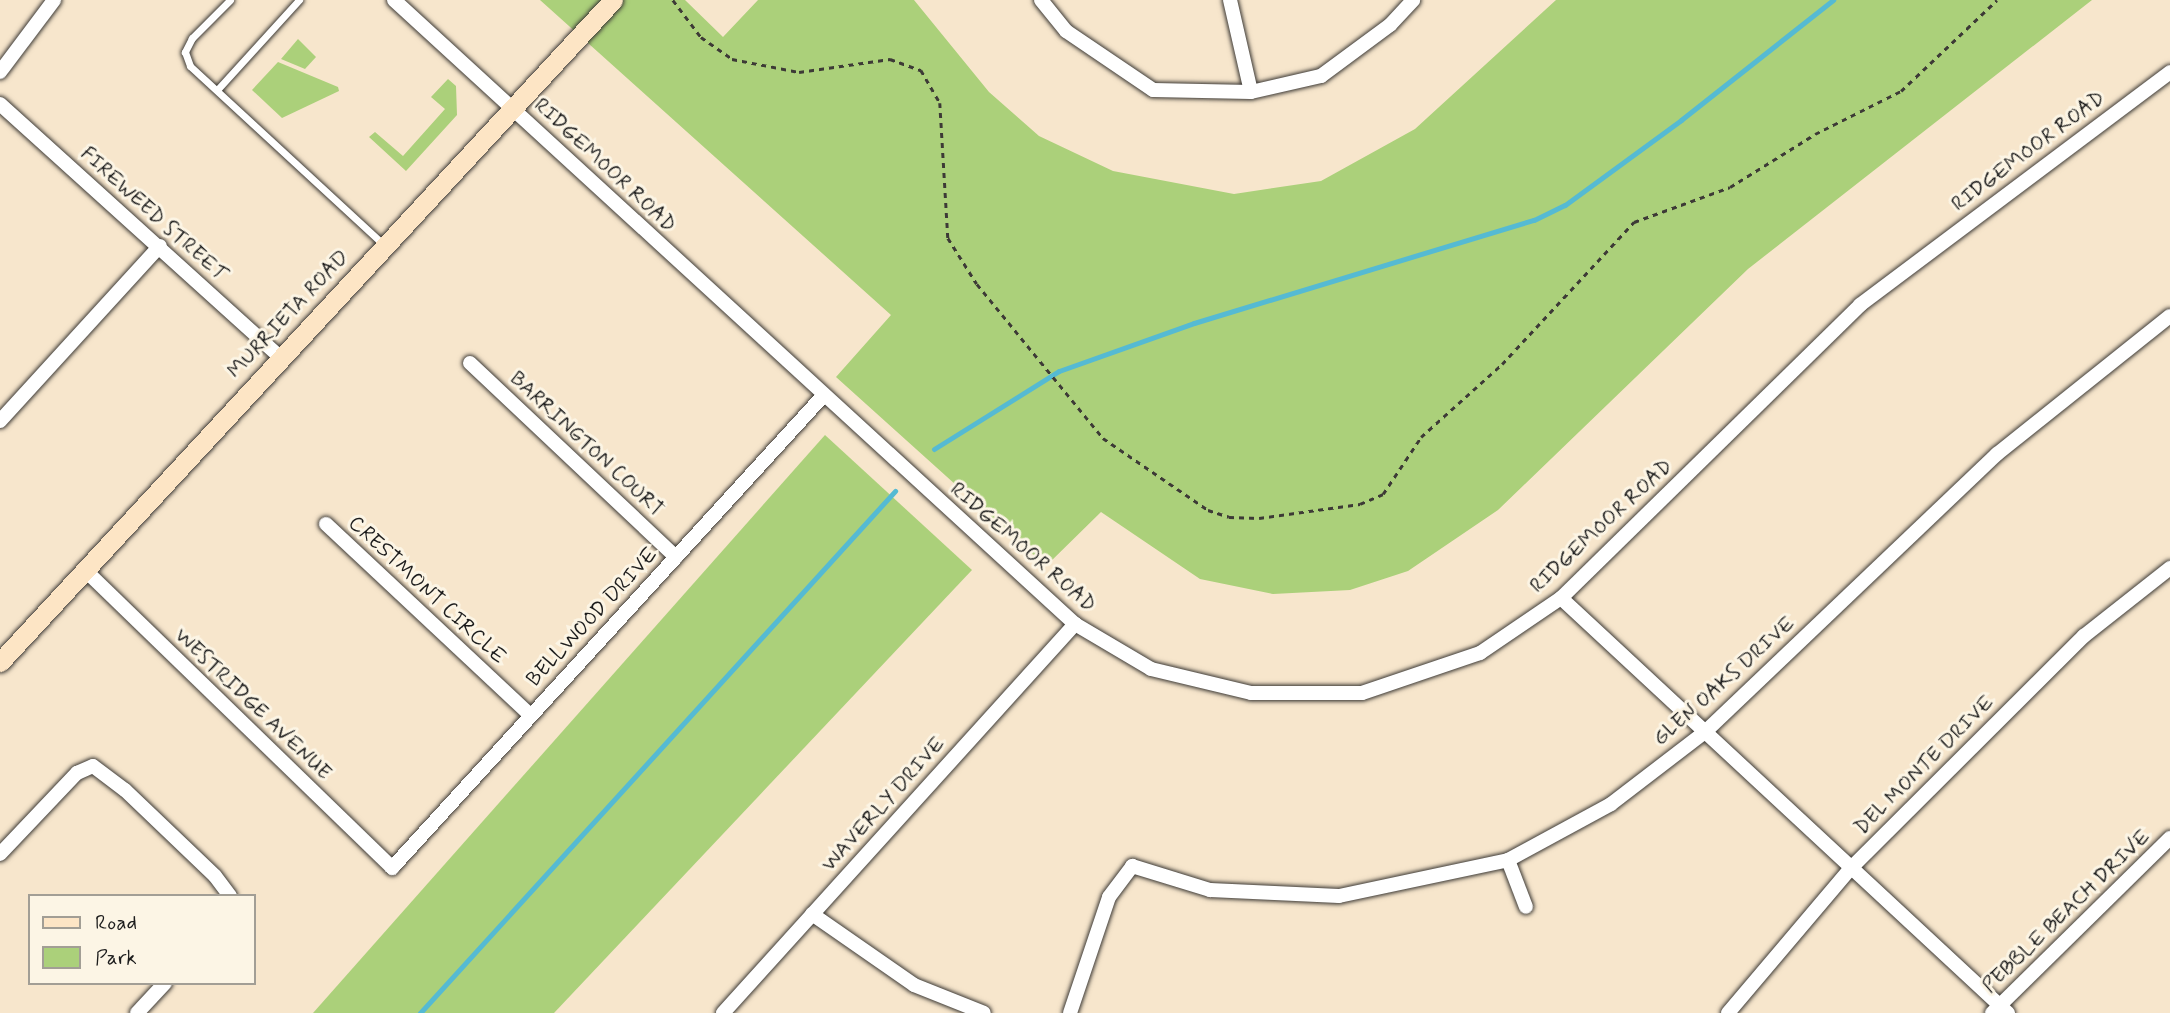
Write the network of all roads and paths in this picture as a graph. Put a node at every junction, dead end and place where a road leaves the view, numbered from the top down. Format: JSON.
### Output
{"nodes":[{"id":1,"x":54,"y":0,"type":"edge"},
{"id":2,"x":230,"y":0,"type":"edge"},
{"id":3,"x":299,"y":0,"type":"edge"},
{"id":4,"x":394,"y":0,"type":"edge"},
{"id":5,"x":612,"y":0,"type":"edge"},
{"id":6,"x":673,"y":0,"type":"edge"},
{"id":7,"x":1041,"y":0,"type":"edge"},
{"id":8,"x":1230,"y":0,"type":"edge"},
{"id":9,"x":1413,"y":0,"type":"edge"},
{"id":10,"x":1997,"y":0,"type":"edge"},
{"id":11,"x":0,"y":72,"type":"edge"},
{"id":12,"x":2170,"y":72,"type":"edge"},
{"id":13,"x":216,"y":90,"type":"junction"},
{"id":14,"x":1251,"y":92,"type":"junction"},
{"id":15,"x":0,"y":104,"type":"edge"},
{"id":16,"x":512,"y":108,"type":"junction"},
{"id":17,"x":384,"y":245,"type":"junction"},
{"id":18,"x":160,"y":246,"type":"junction"},
{"id":19,"x":2170,"y":316,"type":"edge"},
{"id":20,"x":279,"y":356,"type":"junction"},
{"id":21,"x":470,"y":363,"type":"dead end"},
{"id":22,"x":823,"y":396,"type":"junction"},
{"id":23,"x":0,"y":421,"type":"edge"},
{"id":24,"x":326,"y":524,"type":"dead end"},
{"id":25,"x":677,"y":556,"type":"junction"},
{"id":26,"x":2170,"y":568,"type":"edge"},
{"id":27,"x":85,"y":570,"type":"junction"},
{"id":28,"x":1561,"y":598,"type":"junction"},
{"id":29,"x":1075,"y":624,"type":"junction"},
{"id":30,"x":0,"y":662,"type":"edge"},
{"id":31,"x":530,"y":715,"type":"junction"},
{"id":32,"x":1706,"y":731,"type":"junction"},
{"id":33,"x":2170,"y":838,"type":"edge"},
{"id":34,"x":0,"y":853,"type":"edge"},
{"id":35,"x":1508,"y":860,"type":"junction"},
{"id":36,"x":392,"y":867,"type":"joint"},
{"id":37,"x":1852,"y":868,"type":"junction"},
{"id":38,"x":228,"y":894,"type":"edge"},
{"id":39,"x":1526,"y":907,"type":"dead end"},
{"id":40,"x":812,"y":914,"type":"junction"},
{"id":41,"x":163,"y":985,"type":"edge"},
{"id":42,"x":2000,"y":1010,"type":"edge"},
{"id":43,"x":137,"y":1013,"type":"edge"},
{"id":44,"x":723,"y":1013,"type":"edge"},
{"id":45,"x":984,"y":1013,"type":"edge"},
{"id":46,"x":1070,"y":1013,"type":"edge"},
{"id":47,"x":1728,"y":1013,"type":"edge"}],
"edges":[{"from":1,"to":11,"type":"street"},
{"from":2,"to":13,"type":"lane"},
{"from":3,"to":13,"type":"lane"},
{"from":4,"to":16,"type":"street","name":"RIDGEMOOR ROAD"},
{"from":5,"to":16,"type":"main road","name":"MURRIETA ROAD"},
{"from":6,"to":10,"type":"path"},
{"from":7,"to":14,"type":"street"},
{"from":8,"to":14,"type":"street"},
{"from":9,"to":14,"type":"street"},
{"from":12,"to":28,"type":"street","name":"RIDGEMOOR ROAD"},
{"from":13,"to":17,"type":"lane"},
{"from":15,"to":18,"type":"street","name":"FIREWEED STREET"},
{"from":16,"to":17,"type":"main road","name":"MURRIETA ROAD"},
{"from":16,"to":22,"type":"street","name":"RIDGEMOOR ROAD"},
{"from":17,"to":20,"type":"main road","name":"MURRIETA ROAD"},
{"from":18,"to":20,"type":"street","name":"FIREWEED STREET"},
{"from":18,"to":23,"type":"street"},
{"from":19,"to":32,"type":"street","name":"GLEN OAKS DRIVE"},
{"from":20,"to":27,"type":"main road","name":"MURRIETA ROAD"},
{"from":21,"to":25,"type":"street","name":"BARRINGTON COURT"},
{"from":22,"to":25,"type":"street","name":"BELLWOOD DRIVE"},
{"from":22,"to":29,"type":"street","name":"RIDGEMOOR ROAD"},
{"from":24,"to":31,"type":"street","name":"CRESTMONT CIRCLE"},
{"from":25,"to":31,"type":"street","name":"BELLWOOD DRIVE"},
{"from":26,"to":37,"type":"street","name":"DEL MONTE DRIVE"},
{"from":27,"to":30,"type":"main road","name":"MURRIETA ROAD"},
{"from":27,"to":36,"type":"street","name":"WESTRIDGE AVENUE"},
{"from":28,"to":29,"type":"street","name":"RIDGEMOOR ROAD"},
{"from":28,"to":32,"type":"street"},
{"from":29,"to":40,"type":"street","name":"WAVERLY DRIVE"},
{"from":31,"to":36,"type":"street","name":"BELLWOOD DRIVE"},
{"from":32,"to":35,"type":"street","name":"GLEN OAKS DRIVE"},
{"from":32,"to":37,"type":"street"},
{"from":33,"to":42,"type":"street","name":"PEBBLE BEACH DRIVE"},
{"from":34,"to":38,"type":"street"},
{"from":35,"to":39,"type":"street"},
{"from":35,"to":46,"type":"street","name":"GLEN OAKS DRIVE"},
{"from":37,"to":42,"type":"street"},
{"from":37,"to":47,"type":"street","name":"DEL MONTE DRIVE"},
{"from":40,"to":44,"type":"street","name":"WAVERLY DRIVE"},
{"from":40,"to":45,"type":"street"},
{"from":41,"to":43,"type":"street"}]}
